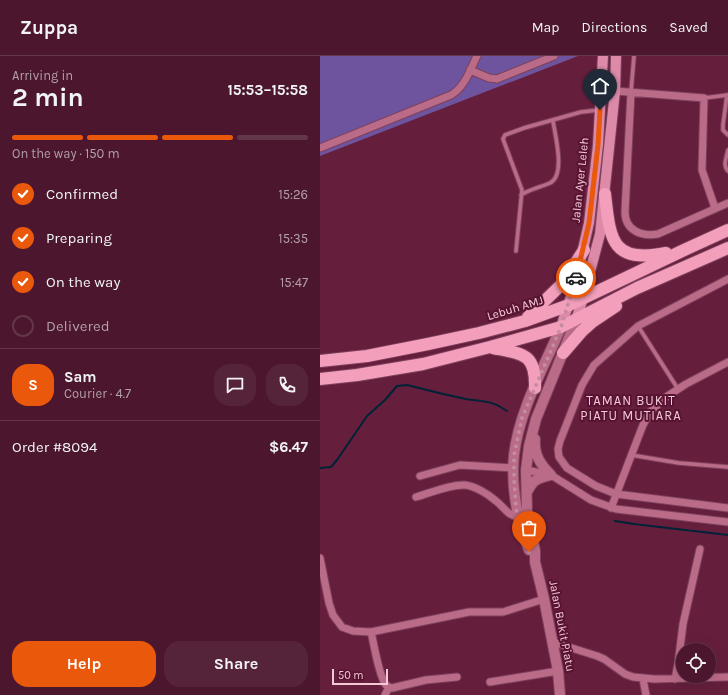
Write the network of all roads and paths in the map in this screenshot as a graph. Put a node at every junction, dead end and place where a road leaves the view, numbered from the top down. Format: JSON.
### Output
{"nodes":[{"id":1,"x":477,"y":56,"type":"edge"},
{"id":2,"x":554,"y":56,"type":"edge"},
{"id":3,"x":603,"y":56,"type":"edge"},
{"id":4,"x":616,"y":56,"type":"edge"},
{"id":5,"x":634,"y":56,"type":"edge"},
{"id":6,"x":470,"y":70,"type":"junction"},
{"id":7,"x":615,"y":91,"type":"junction"},
{"id":8,"x":632,"y":92,"type":"junction"},
{"id":9,"x":728,"y":95,"type":"edge"},
{"id":10,"x":704,"y":98,"type":"junction"},
{"id":11,"x":600,"y":110,"type":"junction"},
{"id":12,"x":553,"y":121,"type":"junction"},
{"id":13,"x":599,"y":124,"type":"junction"},
{"id":14,"x":728,"y":135,"type":"edge"},
{"id":15,"x":320,"y":148,"type":"edge"},
{"id":16,"x":728,"y":150,"type":"edge"},
{"id":17,"x":728,"y":170,"type":"edge"},
{"id":18,"x":605,"y":194,"type":"junction"},
{"id":19,"x":521,"y":195,"type":"junction"},
{"id":20,"x":728,"y":203,"type":"edge"},
{"id":21,"x":715,"y":208,"type":"junction"},
{"id":22,"x":728,"y":230,"type":"edge"},
{"id":23,"x":728,"y":248,"type":"edge"},
{"id":24,"x":584,"y":250,"type":"junction"},
{"id":25,"x":516,"y":251,"type":"dead end"},
{"id":26,"x":682,"y":251,"type":"junction"},
{"id":27,"x":728,"y":279,"type":"edge"},
{"id":28,"x":637,"y":288,"type":"junction"},
{"id":29,"x":584,"y":298,"type":"junction"},
{"id":30,"x":569,"y":305,"type":"junction"},
{"id":31,"x":576,"y":320,"type":"junction"},
{"id":32,"x":524,"y":321,"type":"junction"},
{"id":33,"x":638,"y":326,"type":"junction"},
{"id":34,"x":561,"y":327,"type":"junction"},
{"id":35,"x":490,"y":348,"type":"junction"},
{"id":36,"x":563,"y":353,"type":"junction"},
{"id":37,"x":320,"y":361,"type":"edge"},
{"id":38,"x":728,"y":362,"type":"edge"},
{"id":39,"x":320,"y":378,"type":"edge"},
{"id":40,"x":535,"y":388,"type":"junction"},
{"id":41,"x":678,"y":389,"type":"junction"},
{"id":42,"x":536,"y":419,"type":"junction"},
{"id":43,"x":518,"y":436,"type":"junction"},
{"id":44,"x":631,"y":455,"type":"junction"},
{"id":45,"x":728,"y":467,"type":"edge"},
{"id":46,"x":514,"y":468,"type":"junction"},
{"id":47,"x":526,"y":470,"type":"junction"},
{"id":48,"x":551,"y":475,"type":"junction"},
{"id":49,"x":420,"y":476,"type":"dead end"},
{"id":50,"x":526,"y":493,"type":"junction"},
{"id":51,"x":616,"y":494,"type":"junction"},
{"id":52,"x":416,"y":497,"type":"dead end"},
{"id":53,"x":515,"y":498,"type":"junction"},
{"id":54,"x":612,"y":508,"type":"junction"},
{"id":55,"x":728,"y":508,"type":"edge"},
{"id":56,"x":518,"y":517,"type":"junction"},
{"id":57,"x":728,"y":522,"type":"edge"},
{"id":58,"x":700,"y":549,"type":"dead end"},
{"id":59,"x":320,"y":558,"type":"edge"},
{"id":60,"x":535,"y":562,"type":"junction"},
{"id":61,"x":544,"y":599,"type":"junction"},
{"id":62,"x":371,"y":632,"type":"junction"},
{"id":63,"x":553,"y":642,"type":"junction"},
{"id":64,"x":558,"y":671,"type":"junction"},
{"id":65,"x":457,"y":677,"type":"dead end"},
{"id":66,"x":728,"y":677,"type":"edge"},
{"id":67,"x":643,"y":679,"type":"junction"},
{"id":68,"x":675,"y":679,"type":"junction"},
{"id":69,"x":490,"y":682,"type":"dead end"},
{"id":70,"x":389,"y":687,"type":"junction"},
{"id":71,"x":385,"y":695,"type":"edge"},
{"id":72,"x":560,"y":695,"type":"edge"},
{"id":73,"x":646,"y":695,"type":"edge"}],
"edges":[{"from":1,"to":6,"type":"street"},
{"from":2,"to":6,"type":"street"},
{"from":3,"to":11,"type":"main road","name":"Jalan Ayer Leleh"},
{"from":4,"to":7,"type":"main road"},
{"from":5,"to":8,"type":"lane"},
{"from":6,"to":15,"type":"street"},
{"from":7,"to":8,"type":"street"},
{"from":7,"to":13,"type":"main road"},
{"from":7,"to":18,"type":"main road"},
{"from":8,"to":10,"type":"street"},
{"from":8,"to":21,"type":"street"},
{"from":9,"to":10,"type":"lane"},
{"from":9,"to":14,"type":"lane"},
{"from":10,"to":21,"type":"street"},
{"from":11,"to":12,"type":"lane"},
{"from":11,"to":13,"type":"main road","name":"Jalan Ayer Leleh"},
{"from":12,"to":19,"type":"lane"},
{"from":12,"to":19,"type":"lane"},
{"from":13,"to":24,"type":"main road","name":"Jalan Ayer Leleh"},
{"from":16,"to":17,"type":"lane"},
{"from":18,"to":26,"type":"highway"},
{"from":18,"to":29,"type":"main road"},
{"from":19,"to":25,"type":"lane"},
{"from":20,"to":21,"type":"street"},
{"from":22,"to":26,"type":"highway","name":"Lebuh AMJ"},
{"from":23,"to":28,"type":"highway"},
{"from":24,"to":30,"type":"main road","name":"Jalan Ayer Leleh"},
{"from":24,"to":32,"type":"highway"},
{"from":26,"to":29,"type":"highway","name":"Lebuh AMJ"},
{"from":27,"to":33,"type":"street"},
{"from":28,"to":31,"type":"highway"},
{"from":28,"to":36,"type":"highway"},
{"from":29,"to":30,"type":"highway","name":"Lebuh AMJ"},
{"from":29,"to":31,"type":"main road"},
{"from":30,"to":32,"type":"highway","name":"Lebuh AMJ"},
{"from":30,"to":34,"type":"main road","name":"Jalan Ayer Leleh"},
{"from":31,"to":34,"type":"highway"},
{"from":31,"to":36,"type":"main road","name":"Jalan Bukit Piatu"},
{"from":32,"to":37,"type":"highway","name":"Lebuh AMJ"},
{"from":33,"to":41,"type":"lane"},
{"from":33,"to":51,"type":"street"},
{"from":34,"to":35,"type":"highway"},
{"from":34,"to":40,"type":"main road","name":"Jalan Bukit Piatu"},
{"from":35,"to":39,"type":"highway"},
{"from":35,"to":40,"type":"highway"},
{"from":36,"to":42,"type":"main road","name":"Jalan Bukit Piatu"},
{"from":38,"to":41,"type":"street"},
{"from":40,"to":43,"type":"main road","name":"Jalan Bukit Piatu"},
{"from":41,"to":44,"type":"street"},
{"from":42,"to":47,"type":"main road","name":"Jalan Bukit Piatu"},
{"from":42,"to":48,"type":"main road"},
{"from":43,"to":46,"type":"main road","name":"Jalan Bukit Piatu"},
{"from":43,"to":47,"type":"main road"},
{"from":44,"to":45,"type":"lane"},
{"from":44,"to":51,"type":"street"},
{"from":46,"to":49,"type":"street"},
{"from":46,"to":53,"type":"main road","name":"Jalan Bukit Piatu"},
{"from":47,"to":48,"type":"street"},
{"from":47,"to":50,"type":"main road","name":"Jalan Bukit Piatu"},
{"from":47,"to":53,"type":"main road"},
{"from":48,"to":50,"type":"main road"},
{"from":48,"to":54,"type":"street"},
{"from":50,"to":60,"type":"main road","name":"Jalan Bukit Piatu"},
{"from":51,"to":54,"type":"street"},
{"from":51,"to":55,"type":"street"},
{"from":52,"to":56,"type":"street"},
{"from":53,"to":56,"type":"main road","name":"Jalan Bukit Piatu"},
{"from":54,"to":57,"type":"street"},
{"from":56,"to":60,"type":"main road","name":"Jalan Bukit Piatu"},
{"from":58,"to":68,"type":"street"},
{"from":59,"to":62,"type":"street"},
{"from":60,"to":61,"type":"main road","name":"Jalan Bukit Piatu"},
{"from":61,"to":62,"type":"street"},
{"from":61,"to":63,"type":"main road","name":"Jalan Bukit Piatu"},
{"from":62,"to":70,"type":"street"},
{"from":63,"to":64,"type":"main road","name":"Jalan Bukit Piatu"},
{"from":63,"to":67,"type":"street"},
{"from":64,"to":69,"type":"street"},
{"from":64,"to":72,"type":"main road","name":"Jalan Bukit Piatu"},
{"from":65,"to":70,"type":"street"},
{"from":66,"to":68,"type":"street"},
{"from":67,"to":68,"type":"street"},
{"from":67,"to":73,"type":"street"},
{"from":70,"to":71,"type":"street"}]}
